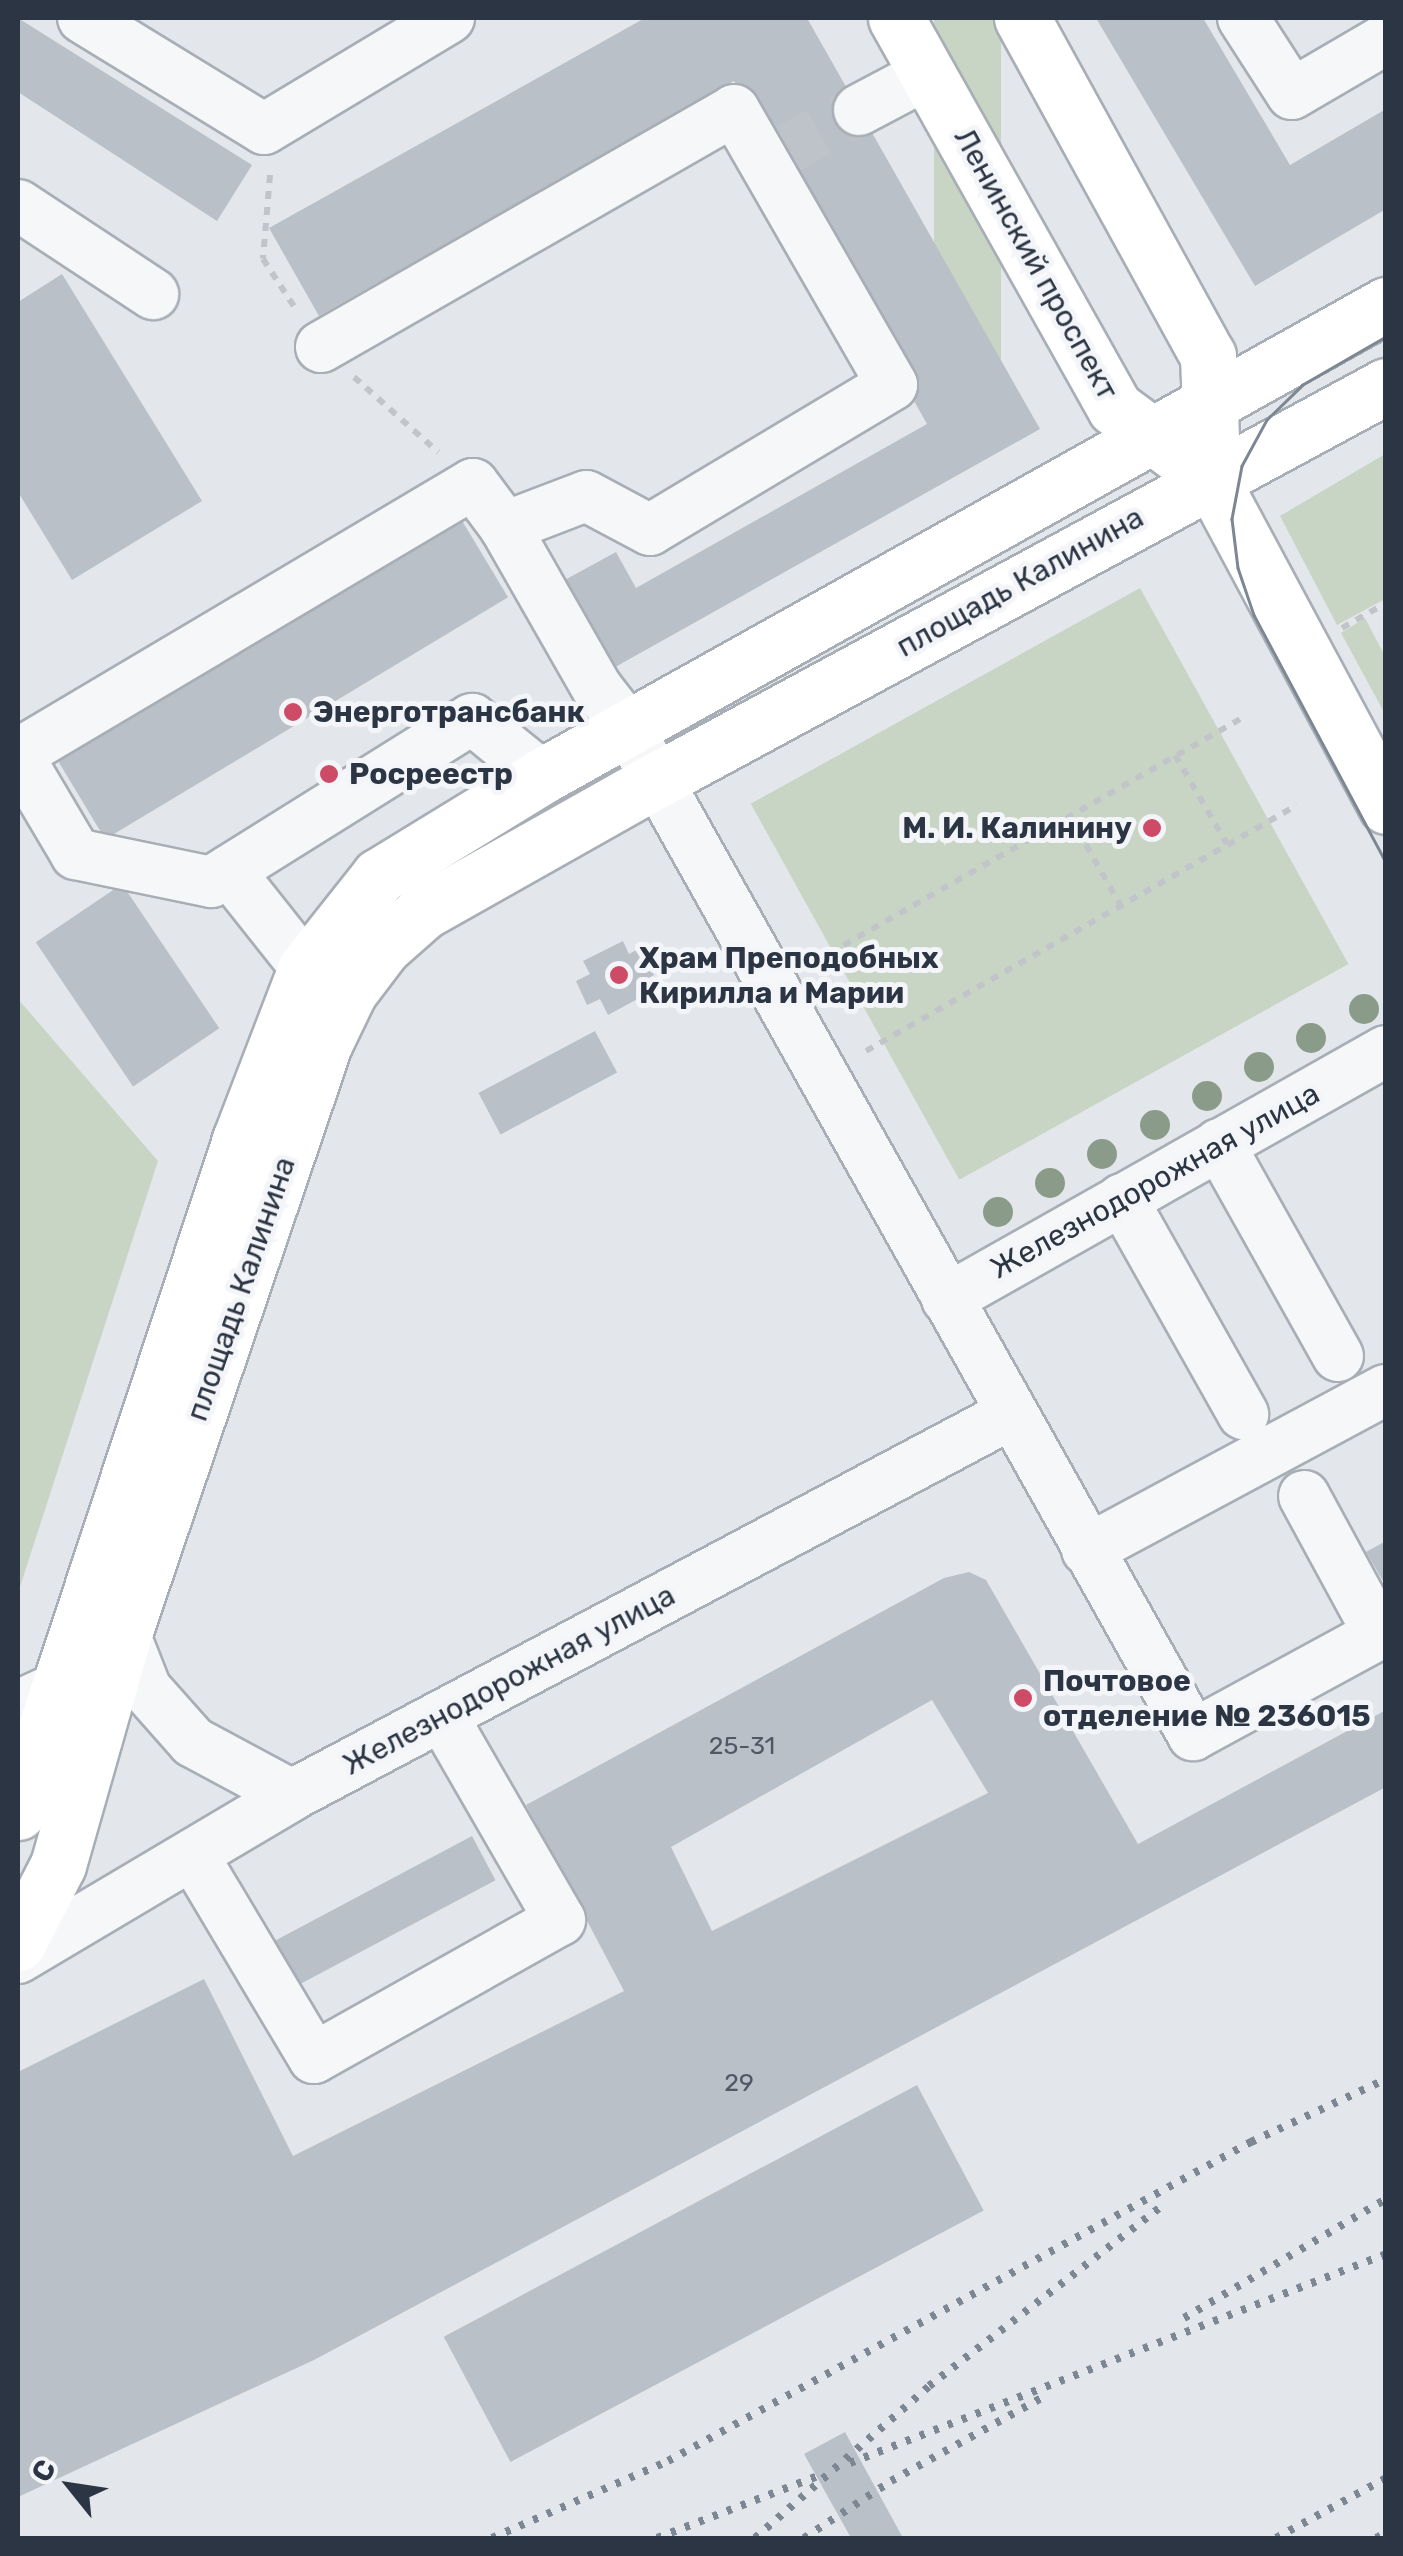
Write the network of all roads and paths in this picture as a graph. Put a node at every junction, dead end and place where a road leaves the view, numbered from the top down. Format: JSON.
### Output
{"nodes":[{"id":1,"x":83,"y":18,"type":"edge"},
{"id":2,"x":449,"y":18,"type":"edge"},
{"id":3,"x":896,"y":18,"type":"edge"},
{"id":4,"x":1022,"y":18,"type":"edge"},
{"id":5,"x":1242,"y":18,"type":"edge"},
{"id":6,"x":1386,"y":39,"type":"edge"},
{"id":7,"x":929,"y":73,"type":"junction"},
{"id":8,"x":859,"y":110,"type":"tunnel mouth"},
{"id":9,"x":18,"y":205,"type":"edge"},
{"id":10,"x":153,"y":294,"type":"dead end"},
{"id":11,"x":1386,"y":305,"type":"edge"},
{"id":12,"x":321,"y":347,"type":"dead end"},
{"id":13,"x":1386,"y":386,"type":"edge"},
{"id":14,"x":1211,"y":404,"type":"junction"},
{"id":15,"x":1153,"y":437,"type":"junction"},
{"id":16,"x":1211,"y":479,"type":"junction"},
{"id":17,"x":504,"y":527,"type":"junction"},
{"id":18,"x":1386,"y":603,"type":"edge"},
{"id":19,"x":1328,"y":636,"type":"dead end"},
{"id":20,"x":1245,"y":716,"type":"dead end"},
{"id":21,"x":628,"y":728,"type":"junction"},
{"id":22,"x":18,"y":755,"type":"edge"},
{"id":23,"x":1176,"y":755,"type":"junction"},
{"id":24,"x":1377,"y":755,"type":"edge"},
{"id":25,"x":542,"y":776,"type":"junction"},
{"id":26,"x":656,"y":781,"type":"junction"},
{"id":27,"x":1298,"y":805,"type":"dead end"},
{"id":28,"x":1386,"y":806,"type":"edge"},
{"id":29,"x":1070,"y":816,"type":"junction"},
{"id":30,"x":1227,"y":844,"type":"junction"},
{"id":31,"x":229,"y":871,"type":"junction"},
{"id":32,"x":1122,"y":906,"type":"junction"},
{"id":33,"x":816,"y":961,"type":"dead end"},
{"id":34,"x":306,"y":968,"type":"junction"},
{"id":35,"x":866,"y":1051,"type":"dead end"},
{"id":36,"x":1382,"y":1062,"type":"edge"},
{"id":37,"x":1219,"y":1144,"type":"junction"},
{"id":38,"x":1122,"y":1199,"type":"junction"},
{"id":39,"x":947,"y":1300,"type":"junction"},
{"id":40,"x":1338,"y":1356,"type":"dead end"},
{"id":41,"x":1386,"y":1390,"type":"edge"},
{"id":42,"x":1243,"y":1414,"type":"dead end"},
{"id":43,"x":1009,"y":1415,"type":"junction"},
{"id":44,"x":1304,"y":1496,"type":"dead end"},
{"id":45,"x":1088,"y":1550,"type":"junction"},
{"id":46,"x":124,"y":1633,"type":"junction"},
{"id":47,"x":38,"y":1696,"type":"edge"},
{"id":48,"x":442,"y":1716,"type":"junction"},
{"id":49,"x":292,"y":1794,"type":"junction"},
{"id":50,"x":18,"y":1812,"type":"edge"},
{"id":51,"x":194,"y":1857,"type":"junction"},
{"id":52,"x":18,"y":1943,"type":"edge"},
{"id":53,"x":18,"y":1958,"type":"edge"}],
"edges":[{"from":1,"to":2,"type":"street"},
{"from":3,"to":7,"type":"main road","name":"Ленинский проспект"},
{"from":4,"to":14,"type":"main road","name":"Ленинский проспект"},
{"from":5,"to":6,"type":"street"},
{"from":7,"to":8,"type":"street"},
{"from":7,"to":15,"type":"main road","name":"Ленинский проспект"},
{"from":9,"to":10,"type":"street"},
{"from":11,"to":14,"type":"main road","name":"площадь Калинина"},
{"from":12,"to":17,"type":"street"},
{"from":13,"to":16,"type":"main road","name":"площадь Калинина"},
{"from":14,"to":15,"type":"main road","name":"площадь Калинина"},
{"from":14,"to":16,"type":"main road","name":"Ленинский проспект"},
{"from":15,"to":16,"type":"main road","name":"Ленинский проспект"},
{"from":15,"to":21,"type":"main road","name":"площадь Калинина"},
{"from":16,"to":24,"type":"main road","name":"Ленинский проспект"},
{"from":16,"to":26,"type":"main road","name":"площадь Калинина"},
{"from":17,"to":21,"type":"street"},
{"from":17,"to":22,"type":"street"},
{"from":18,"to":19,"type":"path"},
{"from":20,"to":23,"type":"path"},
{"from":21,"to":25,"type":"main road","name":"площадь Калинина"},
{"from":21,"to":26,"type":"street"},
{"from":22,"to":31,"type":"street"},
{"from":23,"to":29,"type":"path"},
{"from":23,"to":30,"type":"path"},
{"from":24,"to":28,"type":"main road","name":"Ленинский проспект"},
{"from":25,"to":31,"type":"street"},
{"from":25,"to":34,"type":"main road","name":"площадь Калинина"},
{"from":26,"to":39,"type":"street"},
{"from":26,"to":46,"type":"main road","name":"площадь Калинина"},
{"from":27,"to":30,"type":"path"},
{"from":29,"to":32,"type":"path"},
{"from":29,"to":33,"type":"path"},
{"from":30,"to":32,"type":"path"},
{"from":31,"to":34,"type":"street"},
{"from":32,"to":35,"type":"path"},
{"from":34,"to":47,"type":"main road","name":"площадь Калинина"},
{"from":36,"to":37,"type":"street","name":"Железнодорожная улица"},
{"from":37,"to":38,"type":"street","name":"Железнодорожная улица"},
{"from":37,"to":40,"type":"street"},
{"from":38,"to":39,"type":"street","name":"Железнодорожная улица"},
{"from":38,"to":42,"type":"street"},
{"from":39,"to":43,"type":"street"},
{"from":41,"to":45,"type":"street"},
{"from":43,"to":45,"type":"street"},
{"from":43,"to":48,"type":"street","name":"Железнодорожная улица"},
{"from":44,"to":45,"type":"street"},
{"from":46,"to":49,"type":"street"},
{"from":46,"to":52,"type":"main road","name":"площадь Калинина"},
{"from":47,"to":50,"type":"main road","name":"площадь Калинина"},
{"from":48,"to":49,"type":"street","name":"Железнодорожная улица"},
{"from":48,"to":51,"type":"street"},
{"from":49,"to":51,"type":"street","name":"Железнодорожная улица"},
{"from":51,"to":53,"type":"street","name":"Железнодорожная улица"}]}
